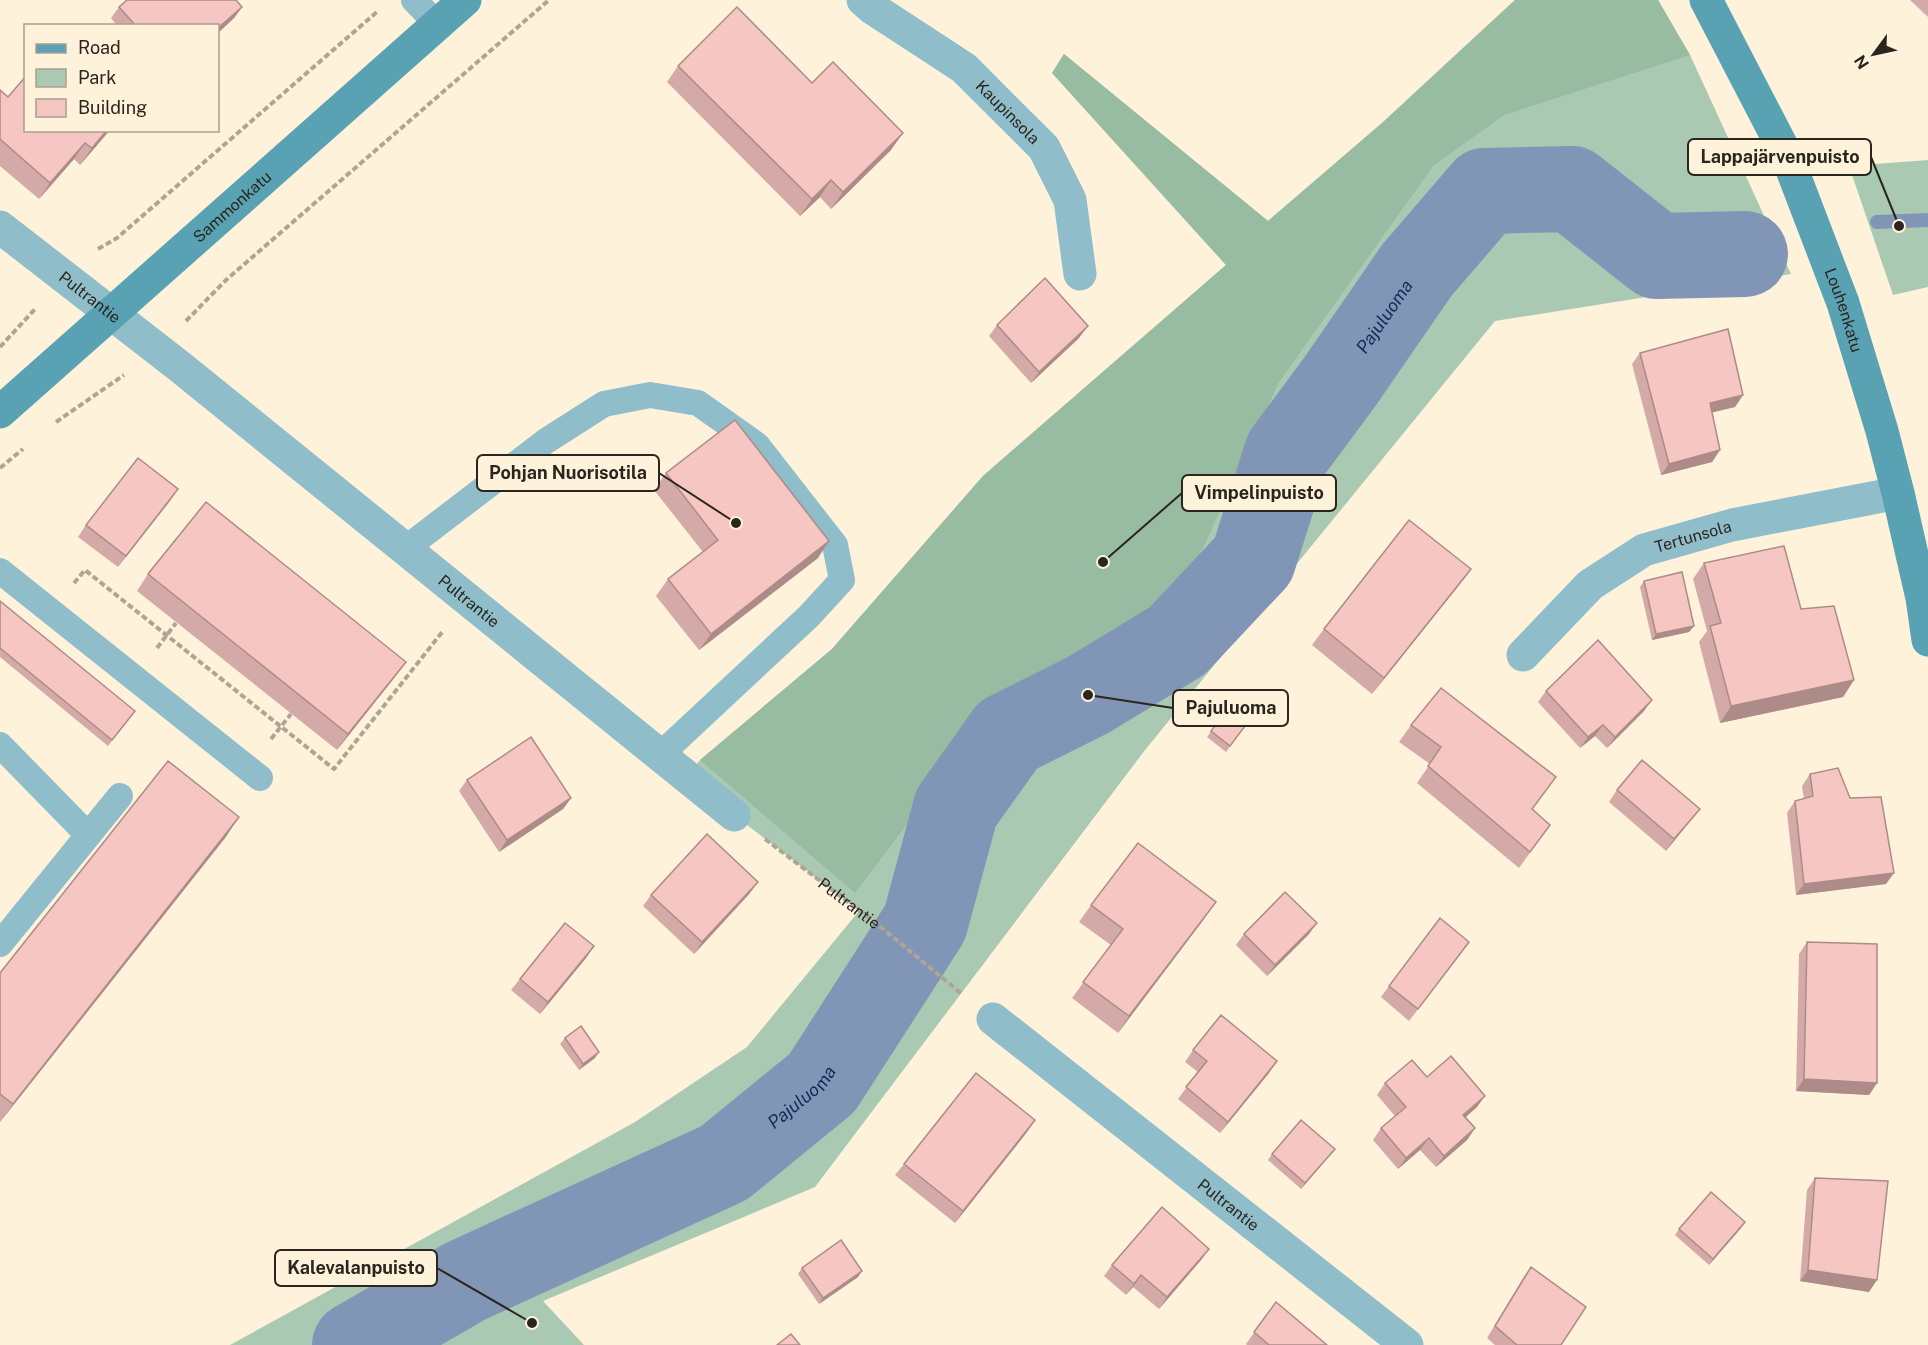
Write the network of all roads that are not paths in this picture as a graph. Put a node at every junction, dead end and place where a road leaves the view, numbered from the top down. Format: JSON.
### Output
{"nodes":[{"id":1,"x":414,"y":0,"type":"edge"},
{"id":2,"x":465,"y":0,"type":"edge"},
{"id":3,"x":863,"y":0,"type":"edge"},
{"id":4,"x":1706,"y":0,"type":"edge"},
{"id":5,"x":437,"y":24,"type":"junction"},
{"id":6,"x":0,"y":227,"type":"edge"},
{"id":7,"x":1080,"y":274,"type":"dead end"},
{"id":8,"x":112,"y":314,"type":"junction"},
{"id":9,"x":0,"y":412,"type":"edge"},
{"id":10,"x":1898,"y":493,"type":"junction"},
{"id":11,"x":405,"y":549,"type":"junction"},
{"id":12,"x":0,"y":571,"type":"edge"},
{"id":13,"x":1928,"y":640,"type":"edge"},
{"id":14,"x":1523,"y":655,"type":"dead end"},
{"id":15,"x":0,"y":746,"type":"edge"},
{"id":16,"x":660,"y":755,"type":"junction"},
{"id":17,"x":261,"y":778,"type":"dead end"},
{"id":18,"x":120,"y":796,"type":"dead end"},
{"id":19,"x":734,"y":814,"type":"road end"},
{"id":20,"x":88,"y":835,"type":"junction"},
{"id":21,"x":0,"y":944,"type":"edge"},
{"id":22,"x":993,"y":1019,"type":"dead end"},
{"id":23,"x":1407,"y":1345,"type":"edge"}],
"edges":[{"from":1,"to":5,"type":"lane"},
{"from":2,"to":5,"type":"street","name":"Sammonkatu"},
{"from":3,"to":7,"type":"street","name":"Kaupinsola"},
{"from":4,"to":10,"type":"street","name":"Louhenkatu"},
{"from":5,"to":8,"type":"street","name":"Sammonkatu"},
{"from":6,"to":8,"type":"street","name":"Pultrantie"},
{"from":8,"to":9,"type":"street","name":"Sammonkatu"},
{"from":8,"to":11,"type":"street","name":"Pultrantie"},
{"from":10,"to":13,"type":"street","name":"Louhenkatu"},
{"from":10,"to":14,"type":"street","name":"Tertunsola"},
{"from":11,"to":16,"type":"street","name":"Pultrantie"},
{"from":11,"to":16,"type":"lane"},
{"from":12,"to":17,"type":"lane"},
{"from":15,"to":20,"type":"lane"},
{"from":16,"to":19,"type":"street","name":"Pultrantie"},
{"from":18,"to":20,"type":"lane"},
{"from":20,"to":21,"type":"lane"},
{"from":22,"to":23,"type":"street","name":"Pultrantie"}]}
